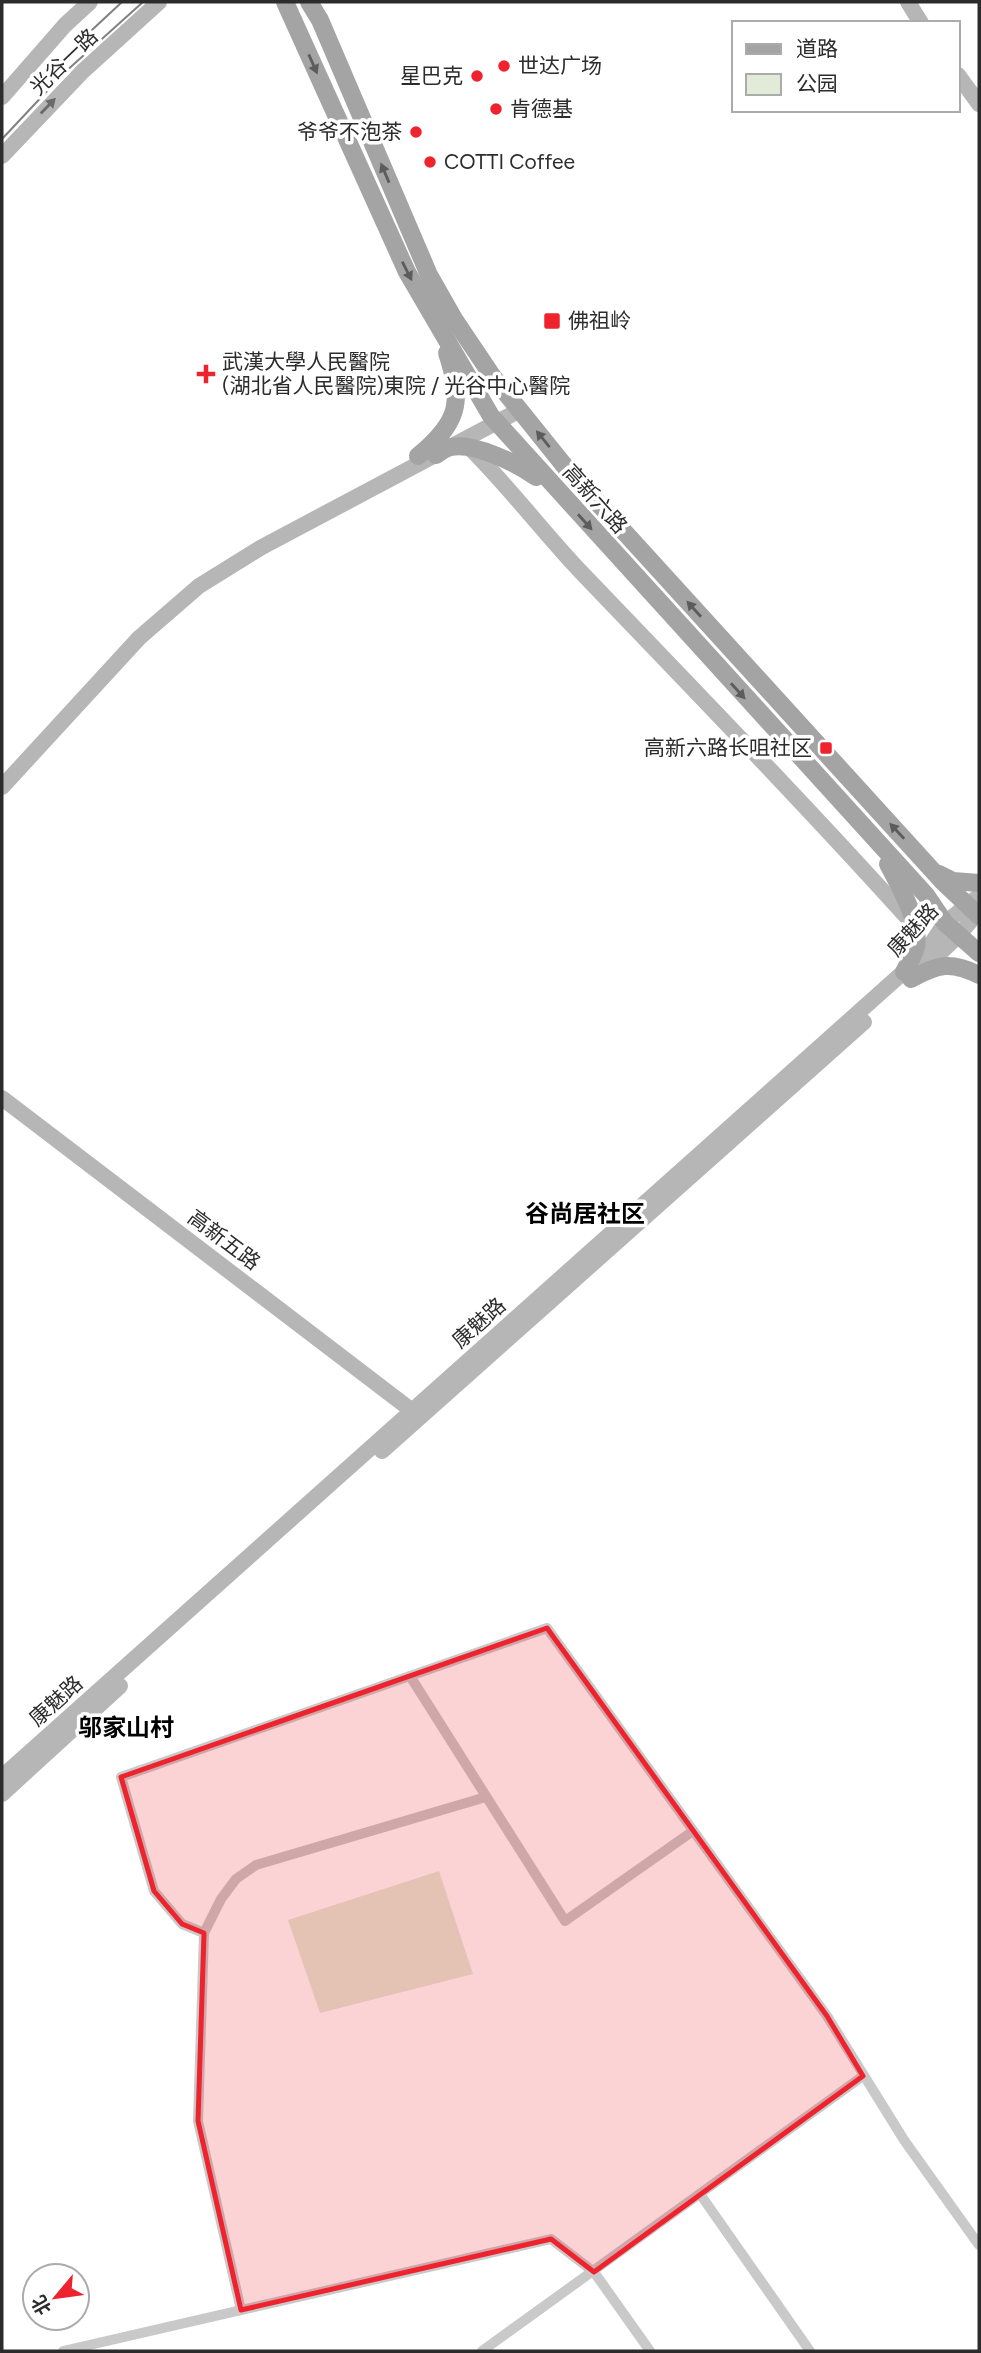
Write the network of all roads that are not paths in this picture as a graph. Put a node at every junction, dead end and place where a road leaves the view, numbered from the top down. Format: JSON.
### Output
{"nodes":[{"id":1,"x":90,"y":2,"type":"edge"},
{"id":2,"x":159,"y":2,"type":"edge"},
{"id":3,"x":285,"y":2,"type":"edge"},
{"id":4,"x":311,"y":2,"type":"edge"},
{"id":5,"x":908,"y":2,"type":"edge"},
{"id":6,"x":920,"y":21,"type":"edge"},
{"id":7,"x":960,"y":78,"type":"edge"},
{"id":8,"x":2,"y":97,"type":"edge"},
{"id":9,"x":979,"y":104,"type":"edge"},
{"id":10,"x":2,"y":156,"type":"edge"},
{"id":11,"x":437,"y":323,"type":"junction"},
{"id":12,"x":516,"y":407,"type":"junction"},
{"id":13,"x":493,"y":419,"type":"junction"},
{"id":14,"x":471,"y":449,"type":"junction"},
{"id":15,"x":427,"y":455,"type":"junction"},
{"id":16,"x":561,"y":495,"type":"junction"},
{"id":17,"x":2,"y":776,"type":"edge"},
{"id":18,"x":2,"y":787,"type":"edge"},
{"id":19,"x":876,"y":842,"type":"junction"},
{"id":20,"x":934,"y":871,"type":"junction"},
{"id":21,"x":979,"y":883,"type":"edge"},
{"id":22,"x":977,"y":908,"type":"edge"},
{"id":23,"x":945,"y":923,"type":"junction"},
{"id":24,"x":913,"y":924,"type":"junction"},
{"id":25,"x":960,"y":935,"type":"junction"},
{"id":26,"x":979,"y":953,"type":"edge"},
{"id":27,"x":908,"y":975,"type":"junction"},
{"id":28,"x":979,"y":975,"type":"edge"},
{"id":29,"x":2,"y":1098,"type":"edge"},
{"id":30,"x":417,"y":1413,"type":"junction"},
{"id":31,"x":410,"y":1676,"type":"junction"},
{"id":32,"x":2,"y":1777,"type":"edge"},
{"id":33,"x":2,"y":1794,"type":"edge"},
{"id":34,"x":486,"y":1797,"type":"junction"},
{"id":35,"x":693,"y":1831,"type":"junction"},
{"id":36,"x":204,"y":1933,"type":"junction"},
{"id":37,"x":863,"y":2076,"type":"junction"},
{"id":38,"x":700,"y":2194,"type":"junction"},
{"id":39,"x":979,"y":2245,"type":"edge"},
{"id":40,"x":594,"y":2272,"type":"junction"},
{"id":41,"x":241,"y":2310,"type":"junction"},
{"id":42,"x":63,"y":2351,"type":"edge"},
{"id":43,"x":482,"y":2351,"type":"edge"},
{"id":44,"x":650,"y":2351,"type":"edge"},
{"id":45,"x":810,"y":2351,"type":"edge"}],
"edges":[{"from":1,"to":8,"type":"main road","name":"光谷一路"},
{"from":10,"to":2,"type":"main road","name":"光谷一路","one_way":true},
{"from":3,"to":11,"type":"main road","name":"高新六路","one_way":true},
{"from":12,"to":4,"type":"main road","name":"高新六路","one_way":true},
{"from":5,"to":6,"type":"main road"},
{"from":7,"to":9,"type":"main road"},
{"from":11,"to":13,"type":"main road","name":"高新六路"},
{"from":11,"to":15,"type":"main road"},
{"from":12,"to":13,"type":"main road"},
{"from":20,"to":12,"type":"main road","name":"高新六路","one_way":true},
{"from":13,"to":15,"type":"main road"},
{"from":13,"to":16,"type":"main road","name":"高新六路"},
{"from":14,"to":15,"type":"main road"},
{"from":14,"to":16,"type":"main road"},
{"from":14,"to":24,"type":"main road"},
{"from":15,"to":17,"type":"main road"},
{"from":15,"to":18,"type":"main road"},
{"from":16,"to":19,"type":"main road","name":"高新六路","one_way":true},
{"from":19,"to":23,"type":"main road","name":"高新六路"},
{"from":19,"to":24,"type":"main road"},
{"from":20,"to":21,"type":"main road"},
{"from":20,"to":22,"type":"main road","name":"高新六路"},
{"from":22,"to":23,"type":"main road","name":"康魅路"},
{"from":22,"to":25,"type":"main road","name":"康魅路"},
{"from":23,"to":25,"type":"main road","name":"高新六路"},
{"from":23,"to":27,"type":"main road","name":"康魅路"},
{"from":24,"to":27,"type":"main road"},
{"from":25,"to":26,"type":"main road","name":"高新六路"},
{"from":25,"to":27,"type":"main road","name":"康魅路"},
{"from":27,"to":28,"type":"main road"},
{"from":27,"to":30,"type":"main road","name":"康魅路"},
{"from":29,"to":30,"type":"main road","name":"高新五路"},
{"from":30,"to":32,"type":"main road","name":"康魅路"},
{"from":30,"to":33,"type":"main road","name":"康魅路"},
{"from":31,"to":34,"type":"street"},
{"from":31,"to":35,"type":"street"},
{"from":31,"to":36,"type":"street"},
{"from":34,"to":35,"type":"street"},
{"from":34,"to":36,"type":"street"},
{"from":35,"to":37,"type":"street"},
{"from":36,"to":41,"type":"street"},
{"from":37,"to":38,"type":"street"},
{"from":37,"to":39,"type":"street"},
{"from":38,"to":40,"type":"street"},
{"from":38,"to":45,"type":"street"},
{"from":40,"to":41,"type":"street"},
{"from":40,"to":43,"type":"street"},
{"from":40,"to":44,"type":"street"},
{"from":41,"to":42,"type":"street"}]}
